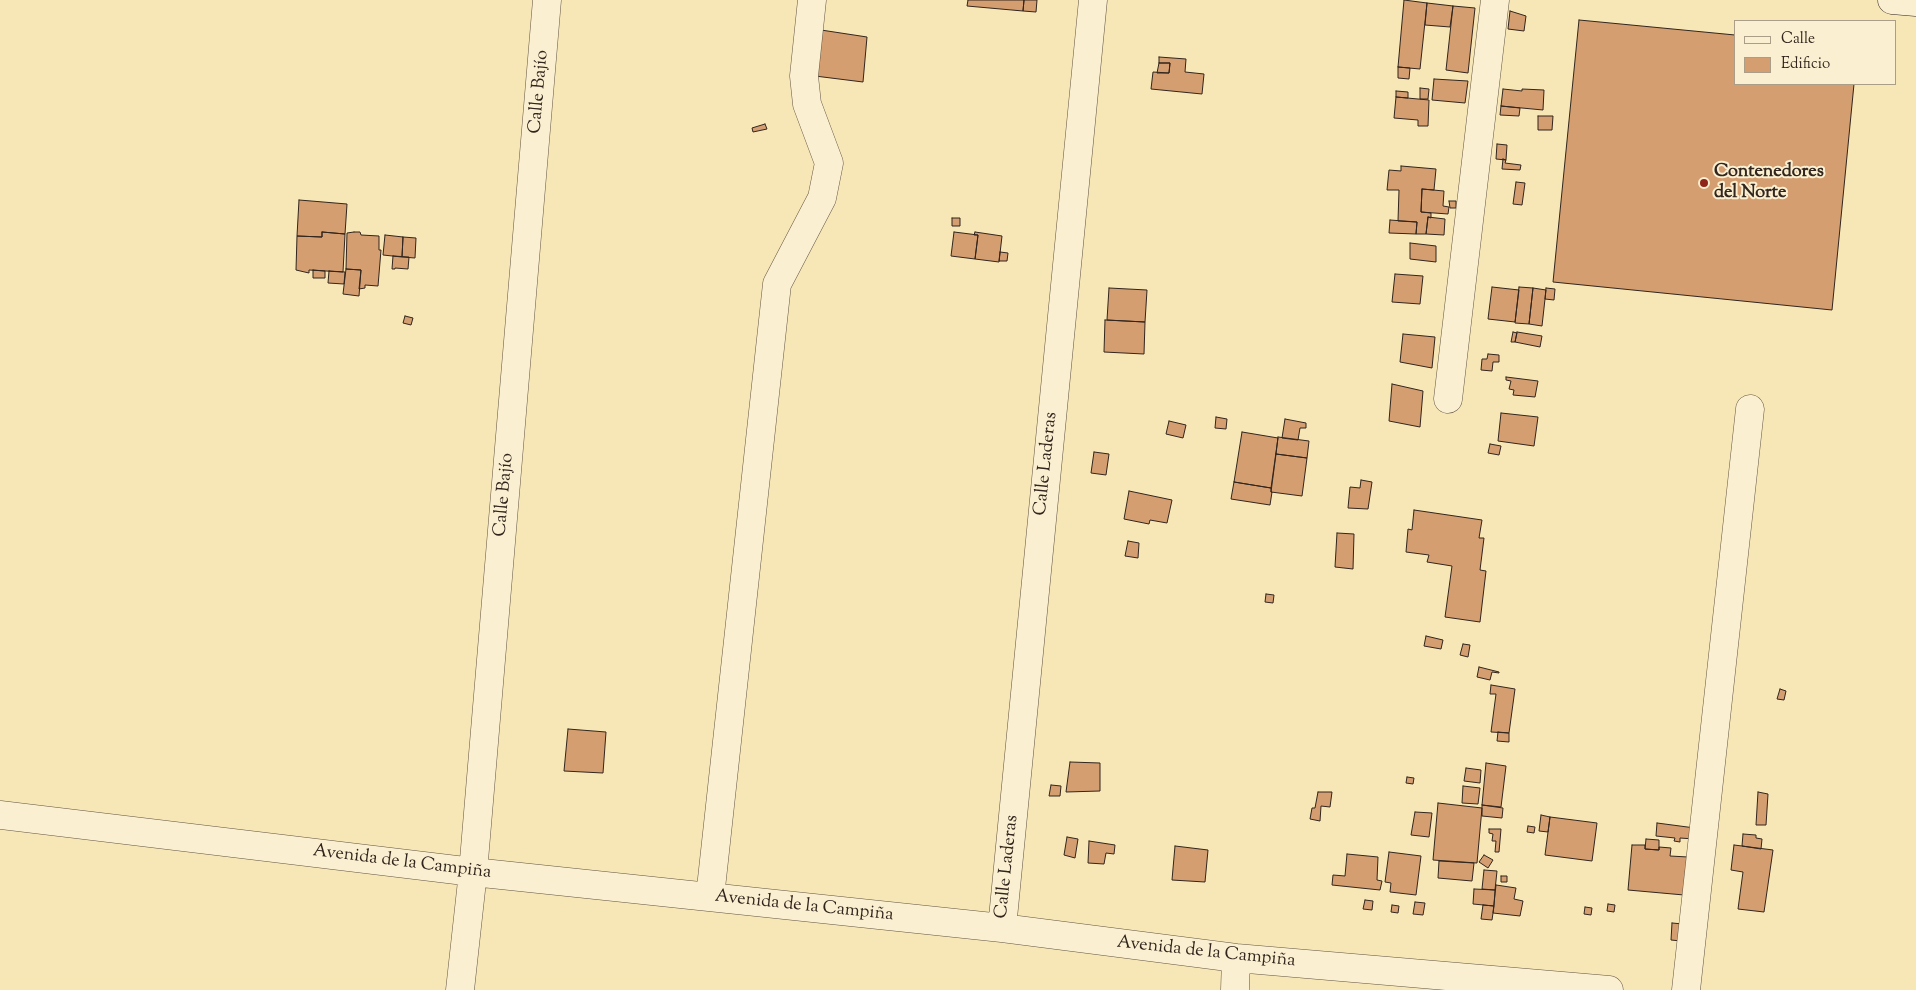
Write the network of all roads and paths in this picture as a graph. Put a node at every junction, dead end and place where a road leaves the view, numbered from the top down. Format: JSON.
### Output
{"nodes":[{"id":1,"x":547,"y":0,"type":"edge"},
{"id":2,"x":812,"y":0,"type":"edge"},
{"id":3,"x":1093,"y":0,"type":"edge"},
{"id":4,"x":1495,"y":0,"type":"edge"},
{"id":5,"x":1892,"y":0,"type":"edge"},
{"id":6,"x":1916,"y":2,"type":"edge"},
{"id":7,"x":1448,"y":399,"type":"dead end"},
{"id":8,"x":1750,"y":409,"type":"dead end"},
{"id":9,"x":0,"y":815,"type":"edge"},
{"id":10,"x":473,"y":872,"type":"junction"},
{"id":11,"x":710,"y":897,"type":"junction"},
{"id":12,"x":1002,"y":928,"type":"junction"},
{"id":13,"x":1236,"y":958,"type":"junction"},
{"id":14,"x":460,"y":990,"type":"edge"},
{"id":15,"x":1235,"y":990,"type":"edge"},
{"id":16,"x":1609,"y":990,"type":"edge"},
{"id":17,"x":1686,"y":990,"type":"edge"}],
"edges":[{"from":1,"to":10,"type":"street","name":"Calle Bajío"},
{"from":2,"to":11,"type":"street"},
{"from":3,"to":12,"type":"street","name":"Calle Laderas"},
{"from":4,"to":7,"type":"street"},
{"from":5,"to":6,"type":"street"},
{"from":8,"to":17,"type":"street"},
{"from":9,"to":10,"type":"street","name":"Avenida de la Campiña"},
{"from":10,"to":11,"type":"street","name":"Avenida de la Campiña"},
{"from":10,"to":14,"type":"street","name":"Calle Bajío"},
{"from":11,"to":12,"type":"street","name":"Avenida de la Campiña"},
{"from":12,"to":13,"type":"street","name":"Avenida de la Campiña"},
{"from":13,"to":15,"type":"street"},
{"from":13,"to":16,"type":"street","name":"Avenida de la Campiña"}]}
